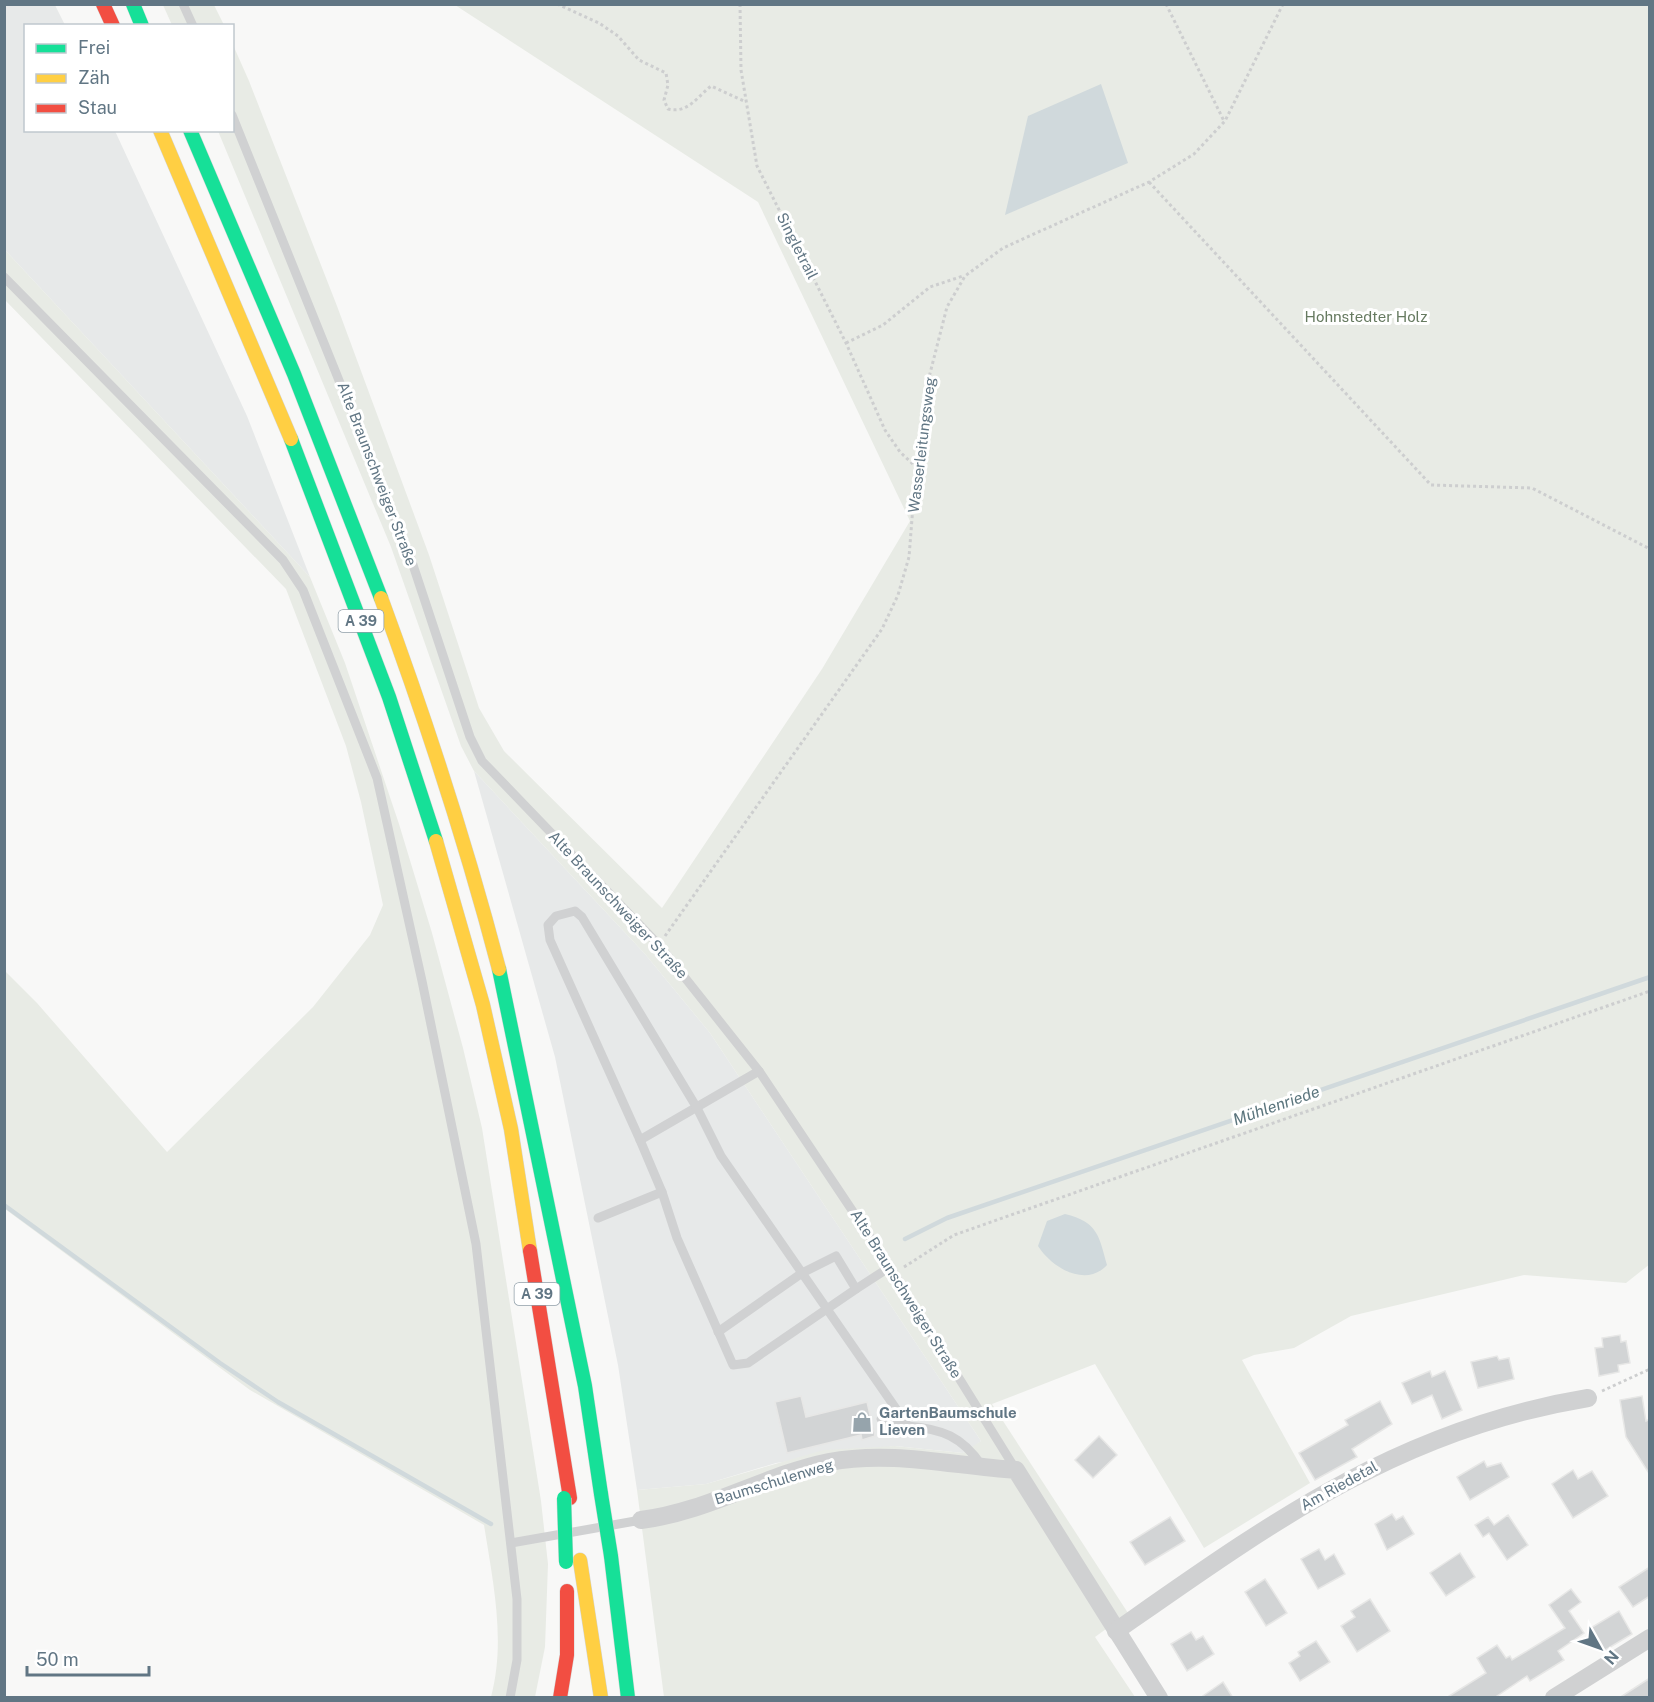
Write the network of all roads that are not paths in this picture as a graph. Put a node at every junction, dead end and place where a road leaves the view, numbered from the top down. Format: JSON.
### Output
{"nodes":[{"id":1,"x":103,"y":4,"type":"edge"},
{"id":2,"x":133,"y":4,"type":"edge"},
{"id":3,"x":183,"y":4,"type":"edge"},
{"id":4,"x":112,"y":24,"type":"edge"},
{"id":5,"x":141,"y":24,"type":"edge"},
{"id":6,"x":192,"y":24,"type":"edge"},
{"id":7,"x":234,"y":121,"type":"edge"},
{"id":8,"x":161,"y":132,"type":"edge"},
{"id":9,"x":190,"y":132,"type":"edge"},
{"id":10,"x":4,"y":277,"type":"edge"},
{"id":11,"x":759,"y":1071,"type":"junction"},
{"id":12,"x":697,"y":1108,"type":"junction"},
{"id":13,"x":640,"y":1140,"type":"junction"},
{"id":14,"x":662,"y":1192,"type":"junction"},
{"id":15,"x":598,"y":1218,"type":"dead end"},
{"id":16,"x":893,"y":1270,"type":"junction"},
{"id":17,"x":802,"y":1273,"type":"junction"},
{"id":18,"x":856,"y":1289,"type":"junction"},
{"id":19,"x":825,"y":1310,"type":"junction"},
{"id":20,"x":717,"y":1332,"type":"junction"},
{"id":21,"x":1588,"y":1398,"type":"road end"},
{"id":22,"x":880,"y":1419,"type":"dead end"},
{"id":23,"x":908,"y":1426,"type":"junction"},
{"id":24,"x":983,"y":1468,"type":"junction"},
{"id":25,"x":1016,"y":1470,"type":"junction"},
{"id":26,"x":641,"y":1520,"type":"joint"},
{"id":27,"x":511,"y":1543,"type":"junction"},
{"id":28,"x":573,"y":1561,"type":"junction"},
{"id":29,"x":1116,"y":1631,"type":"junction"},
{"id":30,"x":1650,"y":1638,"type":"edge"},
{"id":31,"x":628,"y":1697,"type":"edge"},
{"id":32,"x":510,"y":1698,"type":"edge"},
{"id":33,"x":560,"y":1698,"type":"edge"},
{"id":34,"x":601,"y":1698,"type":"edge"},
{"id":35,"x":1159,"y":1698,"type":"edge"},
{"id":36,"x":1554,"y":1698,"type":"edge"}],
"edges":[{"from":1,"to":4,"type":"highway"},
{"from":2,"to":5,"type":"highway"},
{"from":3,"to":6,"type":"lane"},
{"from":7,"to":11,"type":"lane","name":"Alte Braunschweiger Straße"},
{"from":8,"to":28,"type":"highway","number":"A 39"},
{"from":9,"to":31,"type":"highway","number":"A 39","bridge":true},
{"from":10,"to":27,"type":"lane"},
{"from":11,"to":12,"type":"lane"},
{"from":11,"to":16,"type":"lane","name":"Alte Braunschweiger Straße"},
{"from":12,"to":13,"type":"lane"},
{"from":12,"to":13,"type":"lane"},
{"from":12,"to":17,"type":"lane"},
{"from":13,"to":14,"type":"lane"},
{"from":14,"to":15,"type":"lane"},
{"from":14,"to":20,"type":"lane"},
{"from":16,"to":18,"type":"lane"},
{"from":16,"to":25,"type":"lane","name":"Alte Braunschweiger Straße"},
{"from":17,"to":18,"type":"lane"},
{"from":17,"to":19,"type":"lane"},
{"from":17,"to":20,"type":"lane"},
{"from":18,"to":19,"type":"lane"},
{"from":19,"to":20,"type":"lane"},
{"from":19,"to":23,"type":"lane"},
{"from":21,"to":29,"type":"street","name":"Am Riedetal"},
{"from":22,"to":23,"type":"lane"},
{"from":23,"to":24,"type":"lane"},
{"from":24,"to":25,"type":"street","name":"Baumschulenweg"},
{"from":24,"to":26,"type":"street","name":"Baumschulenweg"},
{"from":25,"to":29,"type":"street","name":"Alte Braunschweiger Straße"},
{"from":26,"to":27,"type":"lane"},
{"from":27,"to":32,"type":"lane"},
{"from":28,"to":33,"type":"highway"},
{"from":28,"to":34,"type":"highway","number":"A 39"},
{"from":29,"to":35,"type":"street","name":"Alte Braunschweiger Straße"},
{"from":30,"to":36,"type":"street"}]}
